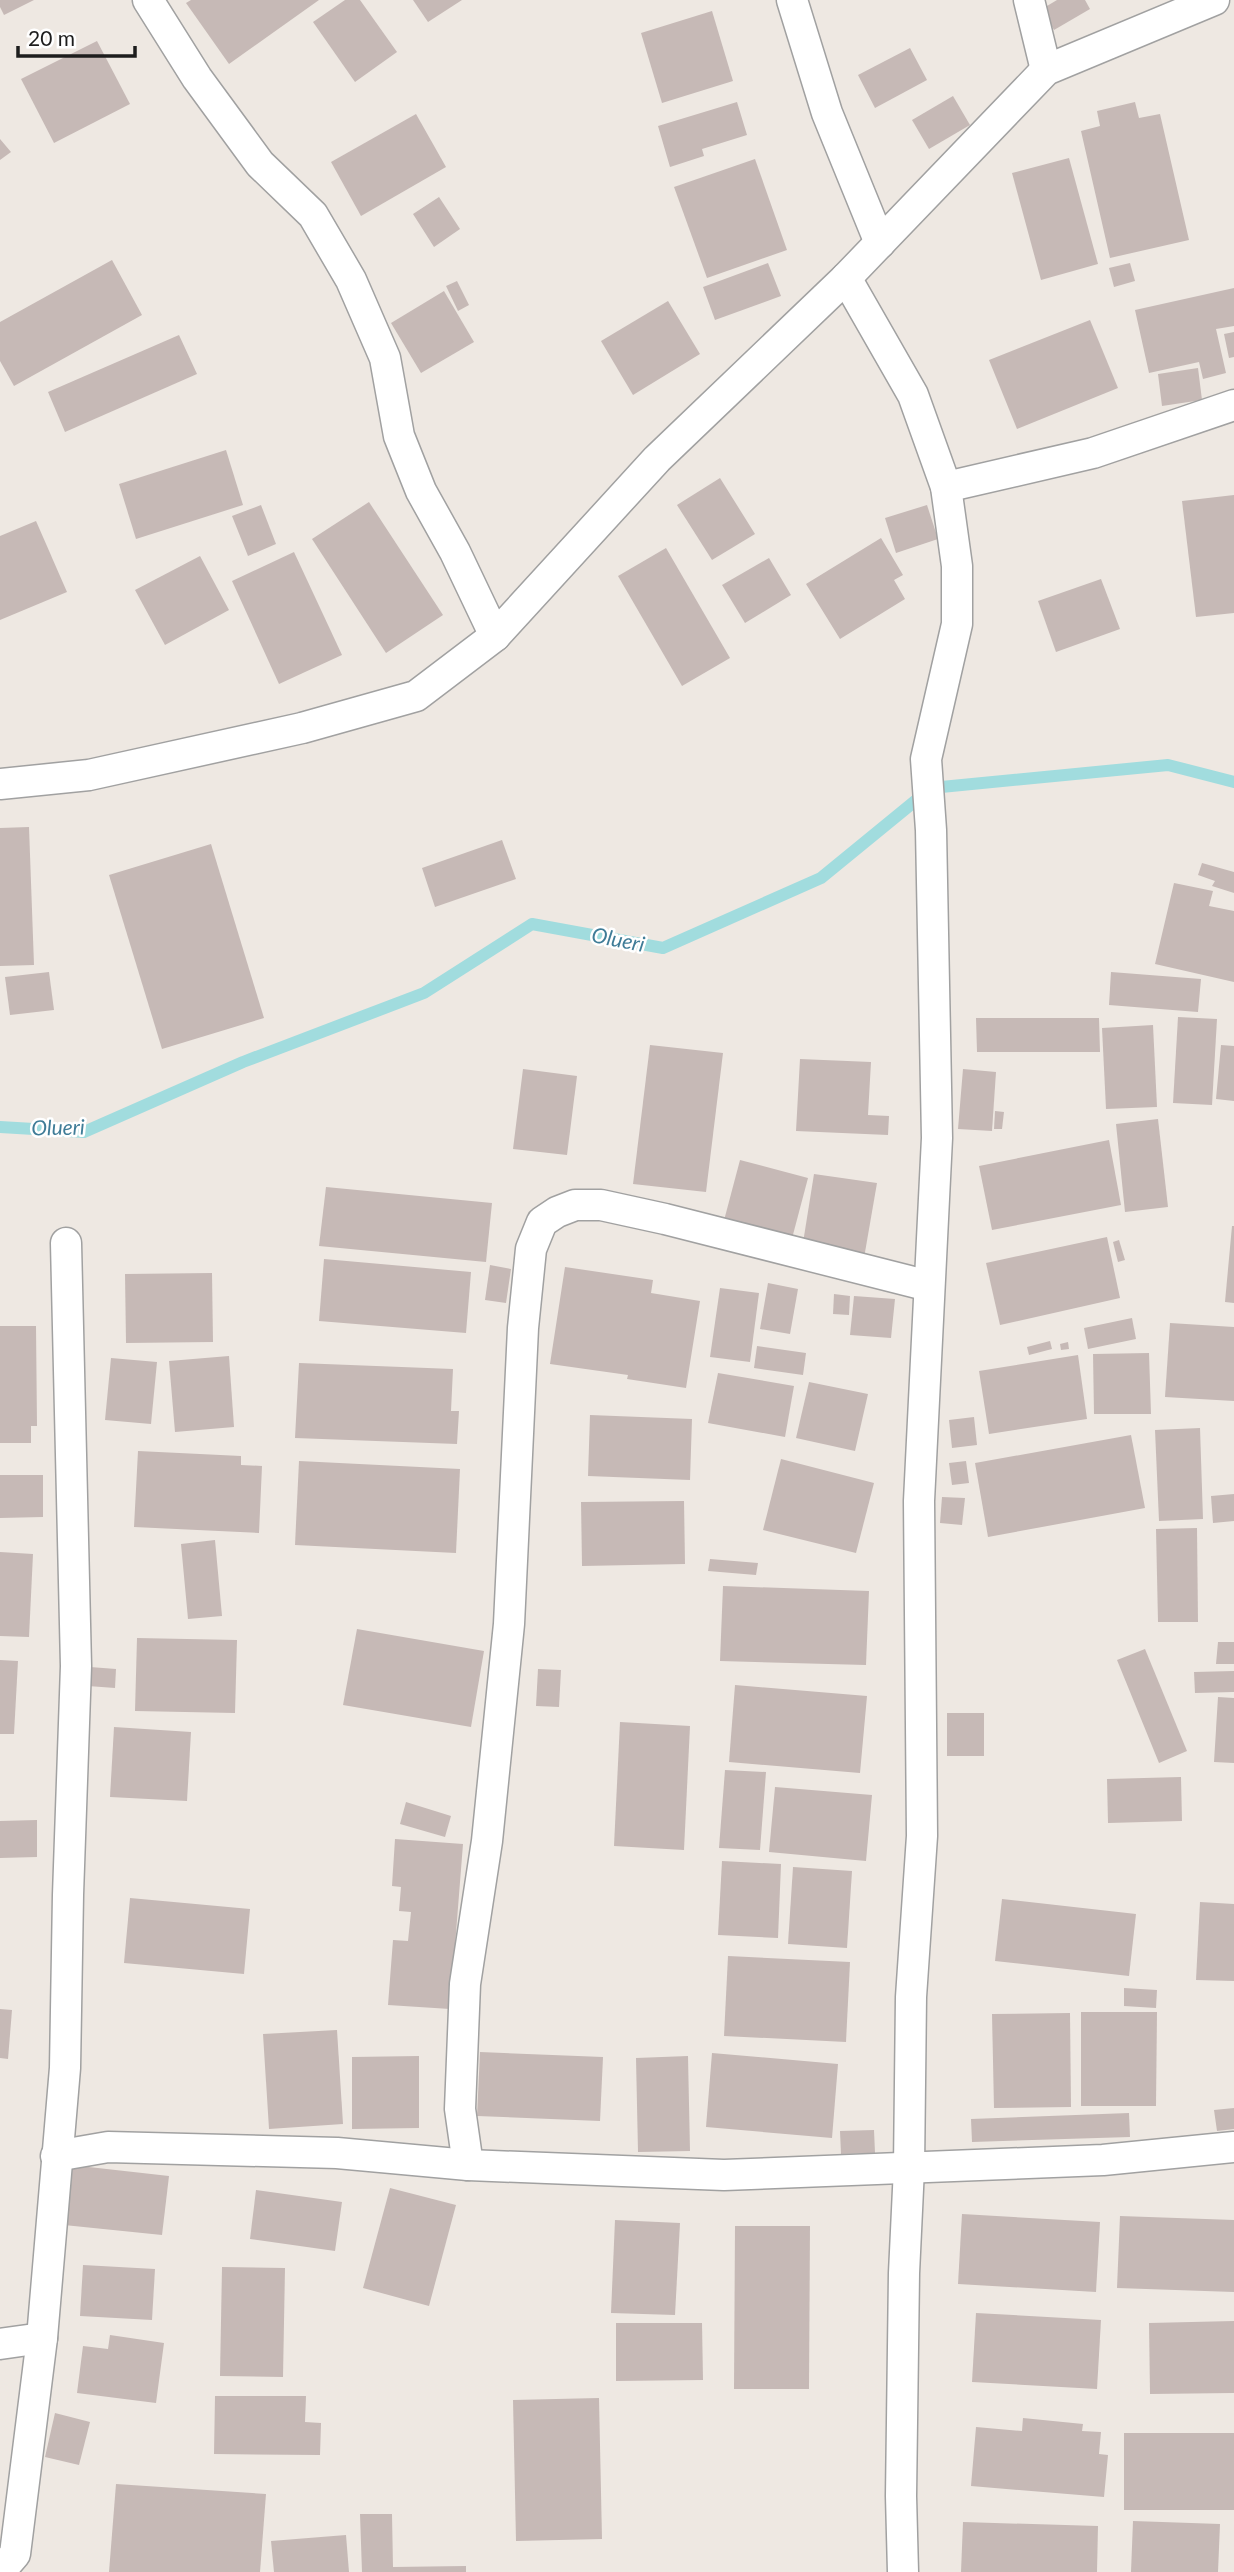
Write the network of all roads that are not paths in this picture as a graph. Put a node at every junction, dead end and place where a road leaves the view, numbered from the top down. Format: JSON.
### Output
{"nodes":[{"id":1,"x":148,"y":0,"type":"edge"},
{"id":2,"x":792,"y":0,"type":"edge"},
{"id":3,"x":1029,"y":0,"type":"edge"},
{"id":4,"x":1214,"y":0,"type":"edge"},
{"id":5,"x":1046,"y":70,"type":"junction"},
{"id":6,"x":880,"y":243,"type":"junction"},
{"id":7,"x":846,"y":278,"type":"junction"},
{"id":8,"x":1234,"y":405,"type":"edge"},
{"id":9,"x":946,"y":487,"type":"junction"},
{"id":10,"x":495,"y":636,"type":"junction"},
{"id":11,"x":0,"y":784,"type":"edge"},
{"id":12,"x":66,"y":1243,"type":"dead end"},
{"id":13,"x":929,"y":1286,"type":"junction"},
{"id":14,"x":1234,"y":2147,"type":"edge"},
{"id":15,"x":56,"y":2156,"type":"junction"},
{"id":16,"x":468,"y":2165,"type":"junction"},
{"id":17,"x":909,"y":2168,"type":"junction"},
{"id":18,"x":42,"y":2338,"type":"junction"},
{"id":19,"x":0,"y":2344,"type":"edge"},
{"id":20,"x":6,"y":2566,"type":"edge"},
{"id":21,"x":903,"y":2572,"type":"edge"}],
"edges":[{"from":1,"to":10,"type":"street"},
{"from":2,"to":6,"type":"street"},
{"from":3,"to":5,"type":"street"},
{"from":4,"to":5,"type":"street"},
{"from":5,"to":6,"type":"street"},
{"from":6,"to":7,"type":"street"},
{"from":7,"to":9,"type":"street"},
{"from":7,"to":10,"type":"street"},
{"from":8,"to":9,"type":"street"},
{"from":9,"to":13,"type":"street"},
{"from":10,"to":11,"type":"street"},
{"from":12,"to":15,"type":"street"},
{"from":13,"to":16,"type":"street"},
{"from":13,"to":17,"type":"street"},
{"from":14,"to":17,"type":"street"},
{"from":15,"to":16,"type":"street"},
{"from":15,"to":18,"type":"street"},
{"from":16,"to":17,"type":"street"},
{"from":17,"to":21,"type":"street"},
{"from":18,"to":19,"type":"street"},
{"from":18,"to":20,"type":"street"}]}
